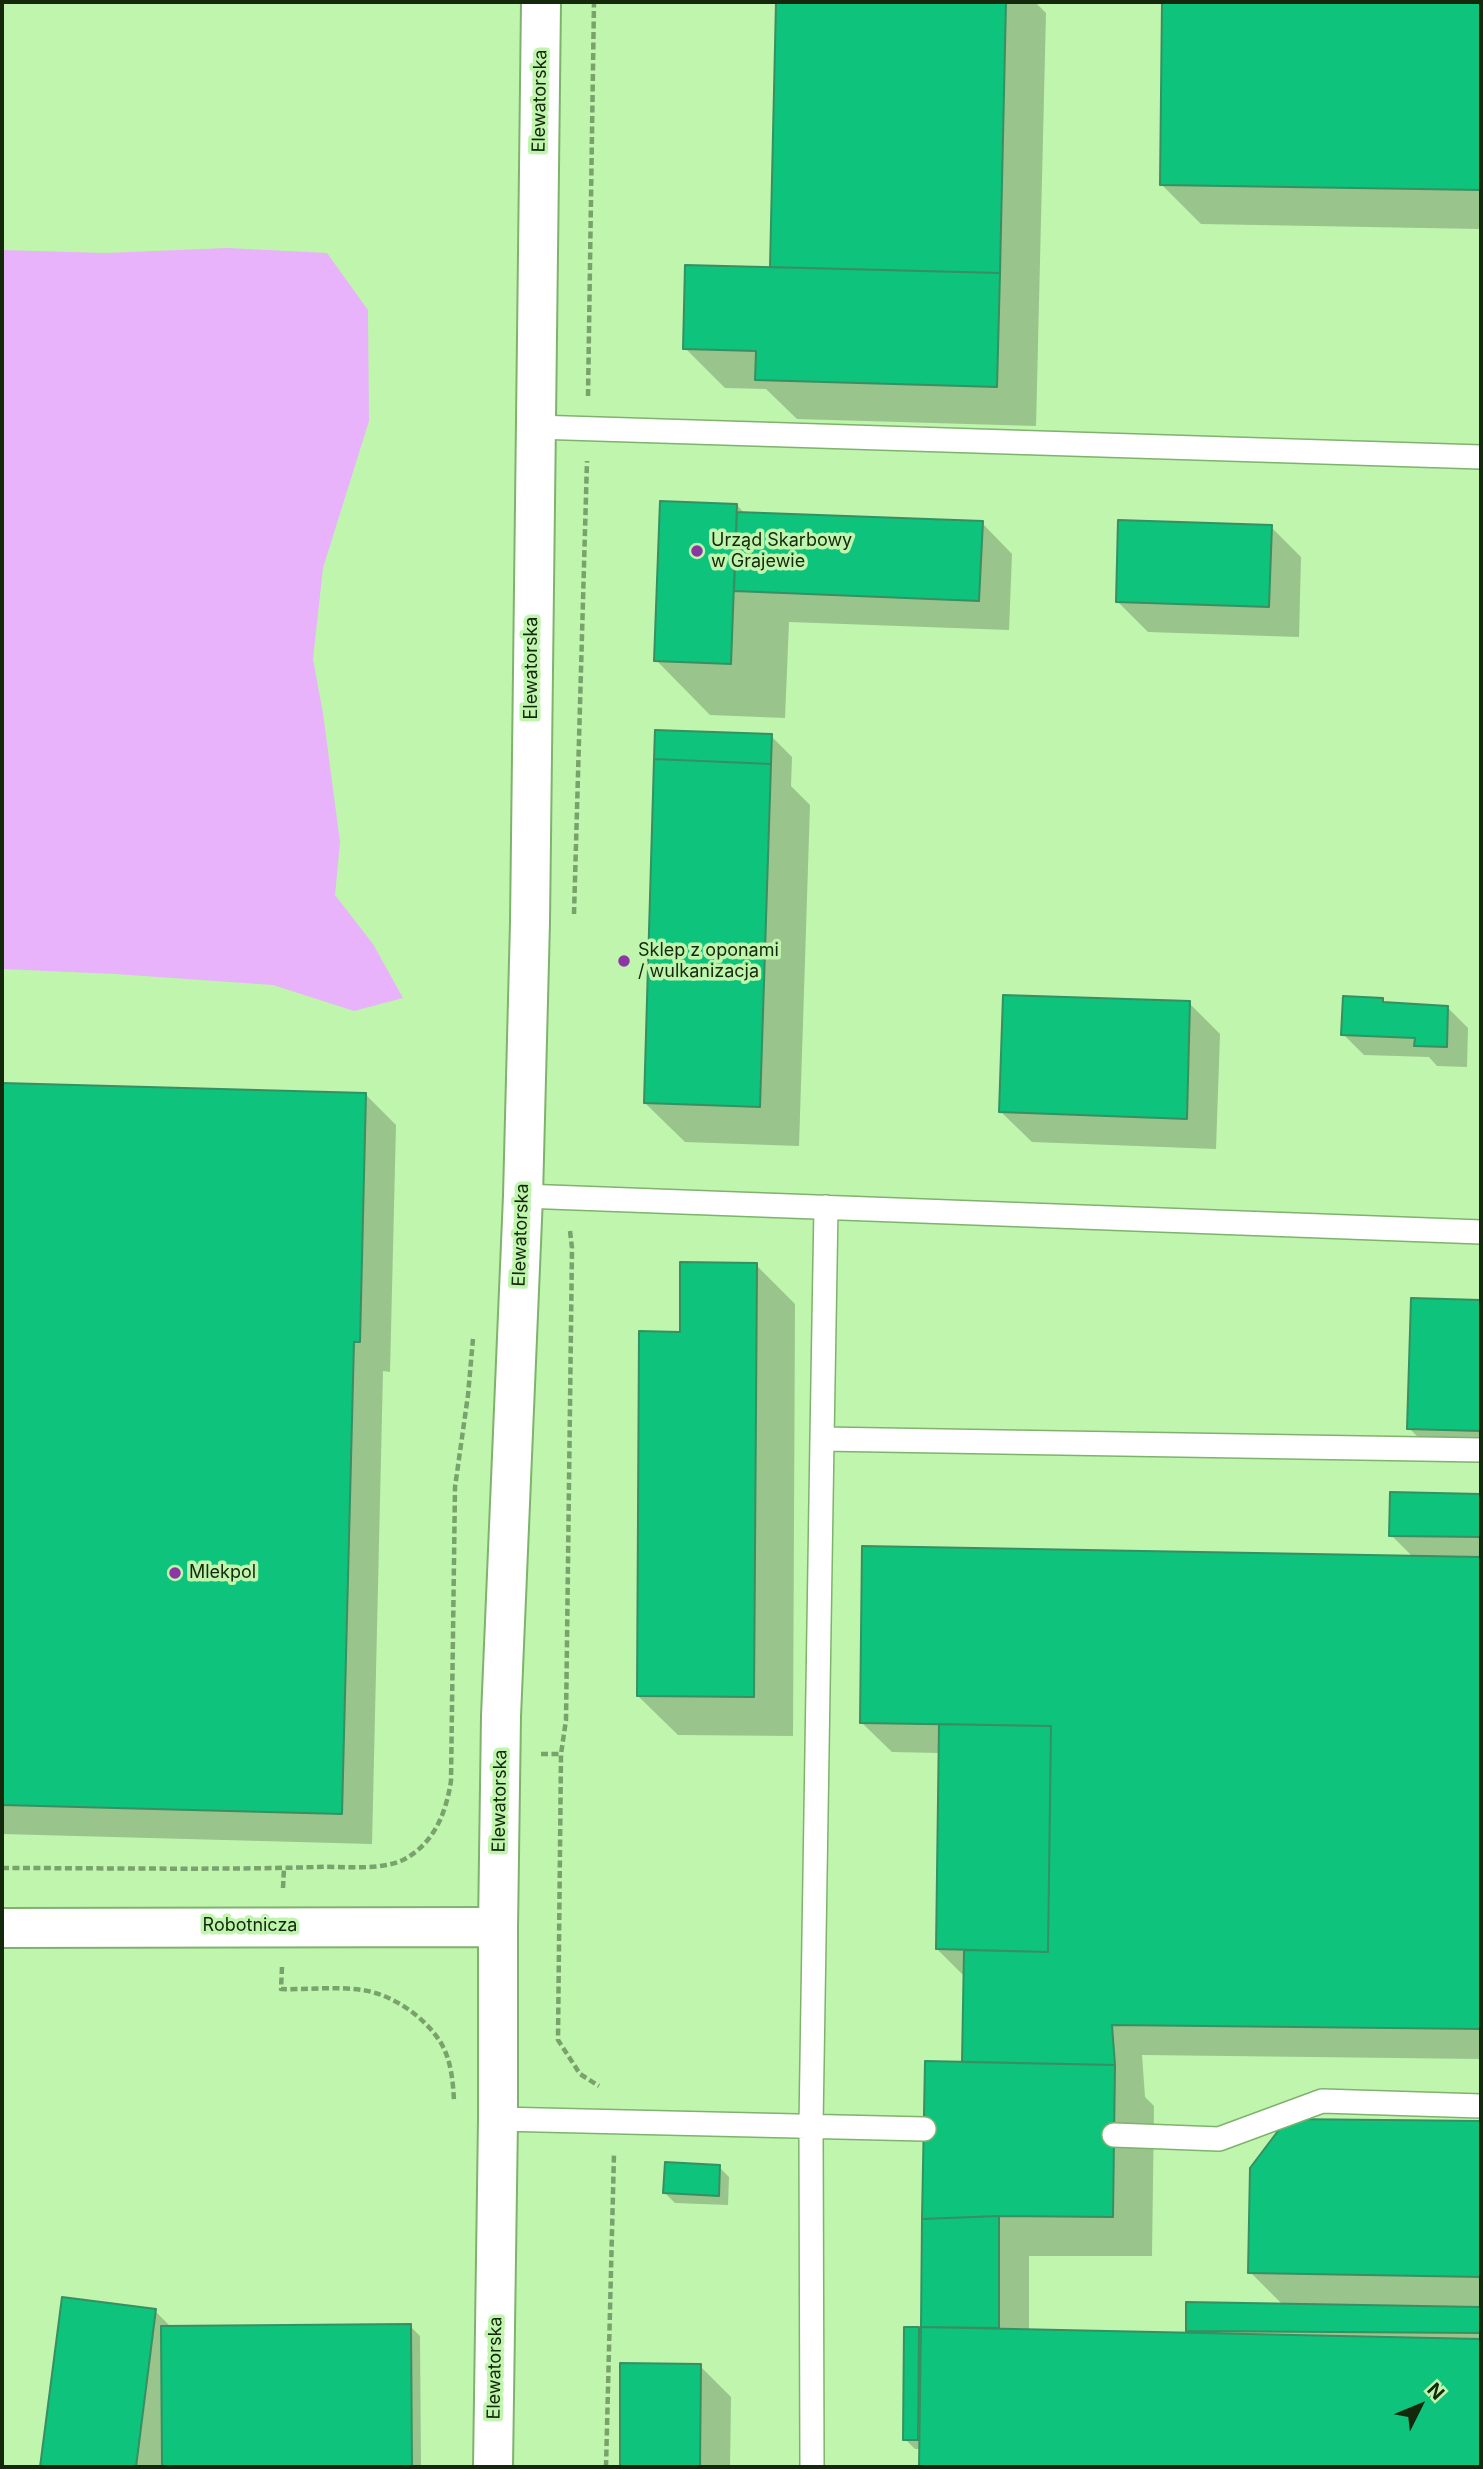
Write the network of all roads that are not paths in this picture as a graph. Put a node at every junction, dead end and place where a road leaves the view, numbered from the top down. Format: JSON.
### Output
{"nodes":[{"id":1,"x":541,"y":2,"type":"edge"},
{"id":2,"x":535,"y":427,"type":"junction"},
{"id":3,"x":1481,"y":457,"type":"edge"},
{"id":4,"x":523,"y":1196,"type":"junction"},
{"id":5,"x":826,"y":1207,"type":"junction"},
{"id":6,"x":1481,"y":1232,"type":"edge"},
{"id":7,"x":822,"y":1439,"type":"junction"},
{"id":8,"x":1481,"y":1450,"type":"edge"},
{"id":9,"x":498,"y":1927,"type":"junction"},
{"id":10,"x":2,"y":1928,"type":"edge"},
{"id":11,"x":1481,"y":2106,"type":"edge"},
{"id":12,"x":498,"y":2119,"type":"junction"},
{"id":13,"x":811,"y":2125,"type":"junction"},
{"id":14,"x":924,"y":2129,"type":"dead end"},
{"id":15,"x":1114,"y":2135,"type":"dead end"},
{"id":16,"x":493,"y":2467,"type":"edge"},
{"id":17,"x":813,"y":2467,"type":"edge"}],
"edges":[{"from":1,"to":2,"type":"street","name":"Elewatorska"},
{"from":2,"to":3,"type":"lane"},
{"from":2,"to":4,"type":"street","name":"Elewatorska"},
{"from":4,"to":5,"type":"lane"},
{"from":4,"to":9,"type":"street","name":"Elewatorska"},
{"from":5,"to":6,"type":"lane"},
{"from":5,"to":7,"type":"lane"},
{"from":7,"to":8,"type":"lane"},
{"from":7,"to":13,"type":"lane"},
{"from":9,"to":10,"type":"street","name":"Robotnicza"},
{"from":9,"to":12,"type":"street","name":"Elewatorska"},
{"from":11,"to":15,"type":"lane"},
{"from":12,"to":13,"type":"lane"},
{"from":12,"to":16,"type":"street","name":"Elewatorska"},
{"from":13,"to":14,"type":"lane"},
{"from":13,"to":17,"type":"lane"}]}
